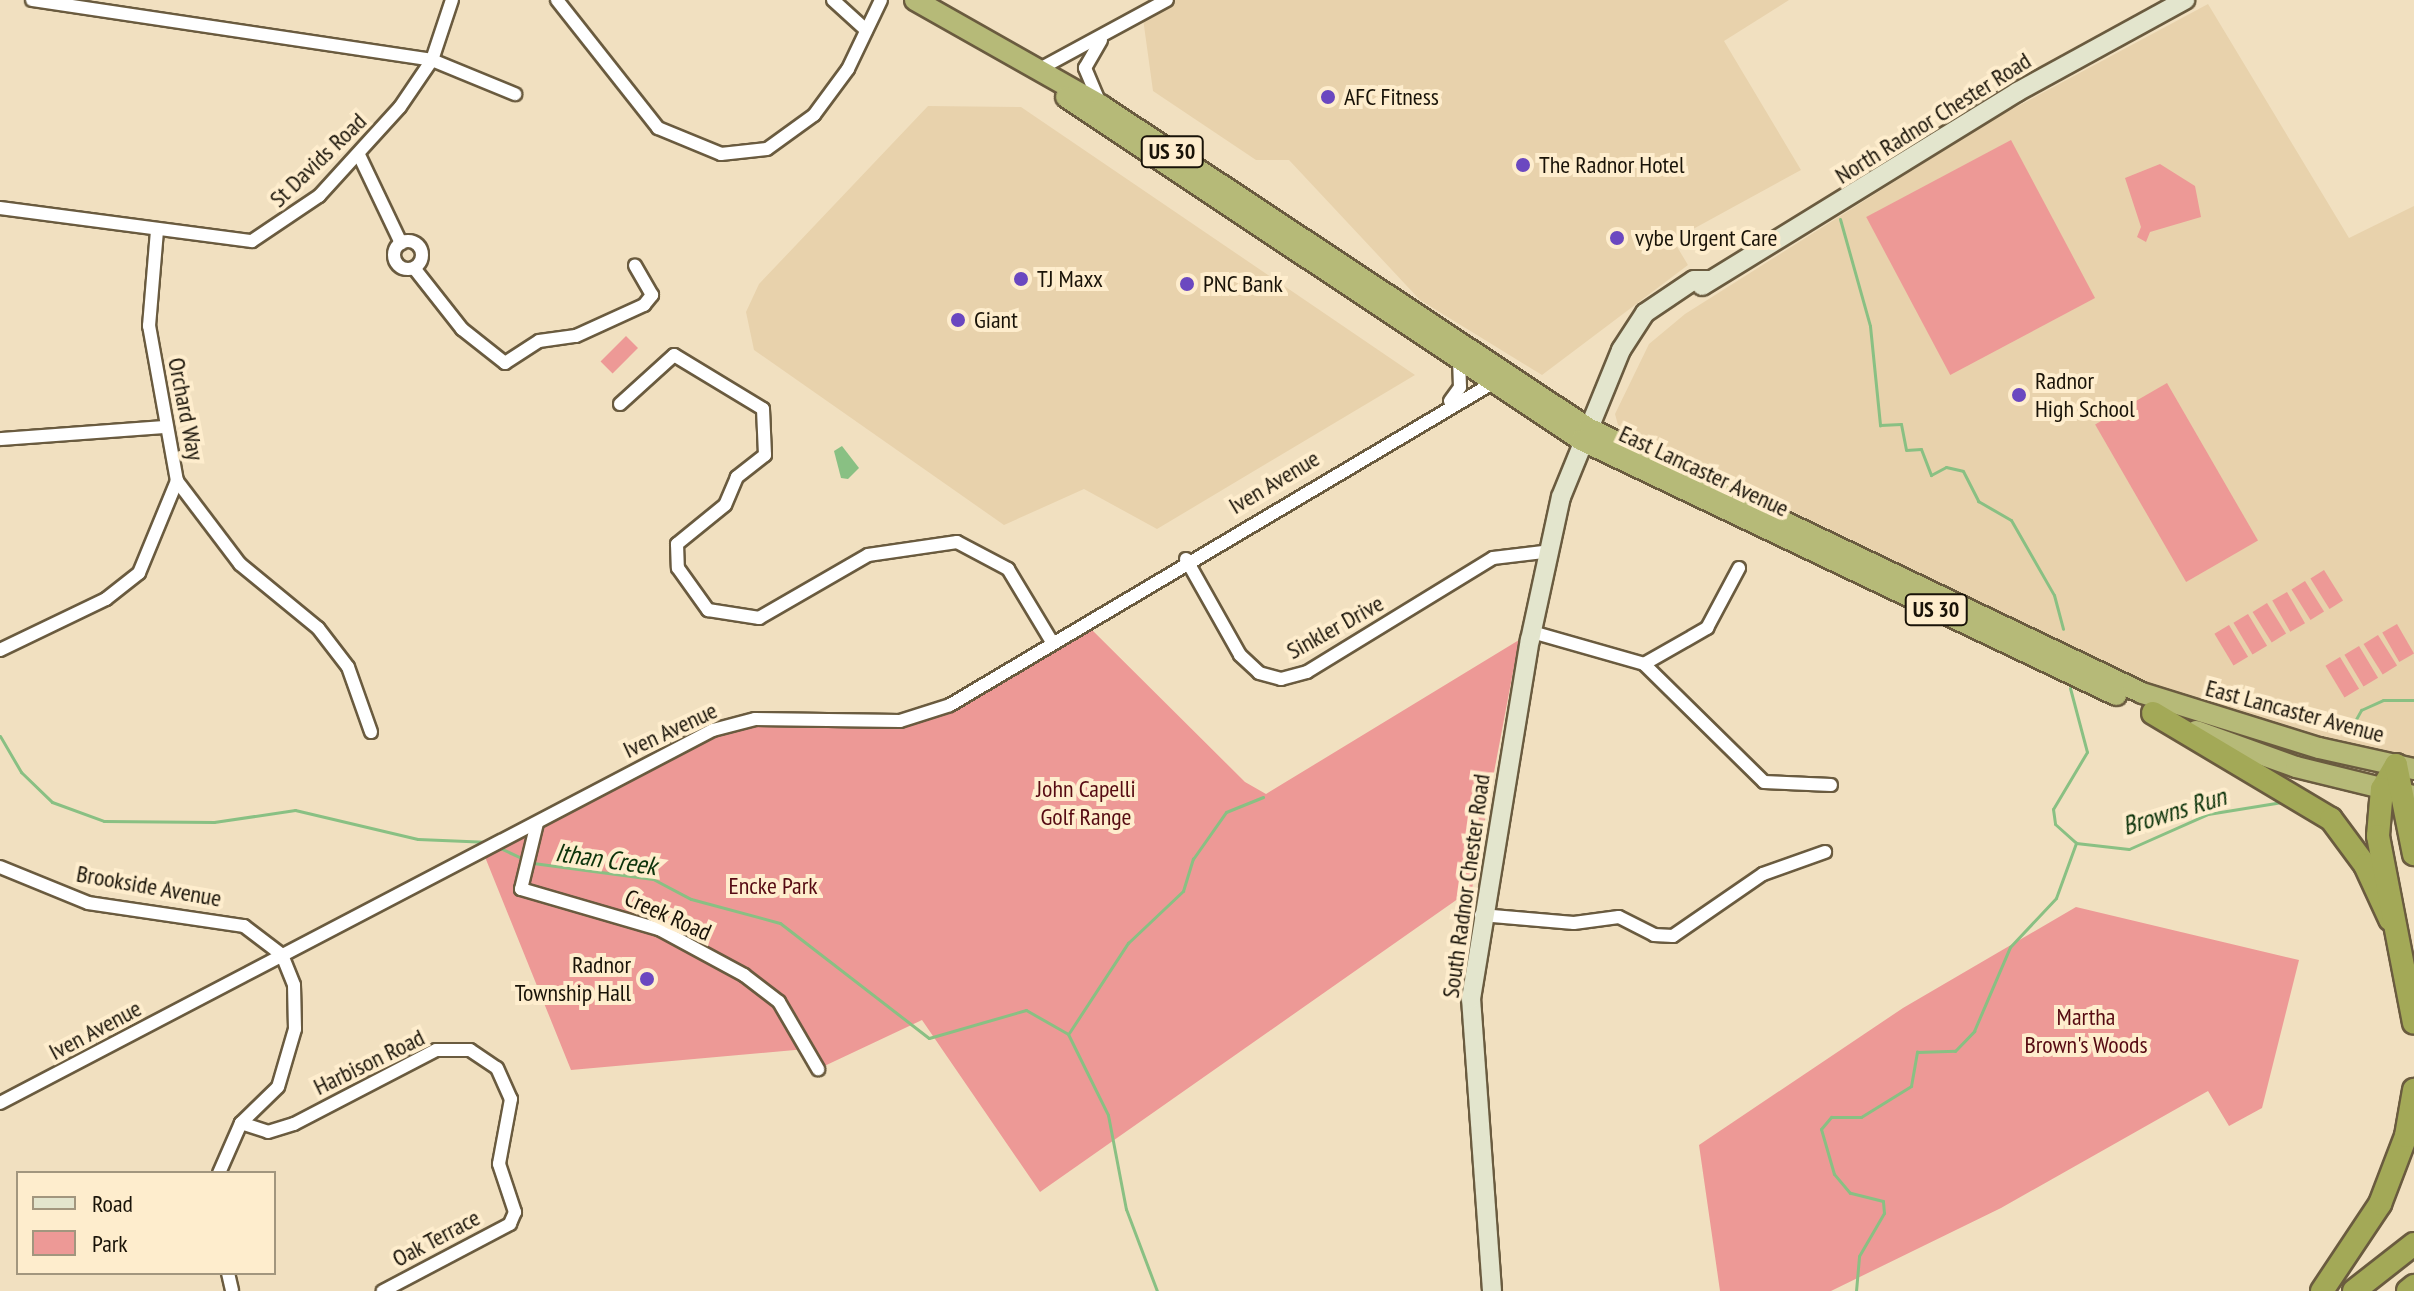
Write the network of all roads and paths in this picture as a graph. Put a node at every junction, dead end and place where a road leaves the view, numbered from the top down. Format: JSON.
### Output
{"nodes":[{"id":1,"x":32,"y":0,"type":"edge"},
{"id":2,"x":452,"y":0,"type":"edge"},
{"id":3,"x":557,"y":0,"type":"edge"},
{"id":4,"x":833,"y":0,"type":"edge"},
{"id":5,"x":881,"y":0,"type":"edge"},
{"id":6,"x":915,"y":0,"type":"edge"},
{"id":7,"x":1167,"y":0,"type":"edge"},
{"id":8,"x":2185,"y":0,"type":"edge"},
{"id":9,"x":866,"y":30,"type":"junction"},
{"id":10,"x":1103,"y":37,"type":"junction"},
{"id":11,"x":432,"y":60,"type":"junction"},
{"id":12,"x":1035,"y":71,"type":"junction"},
{"id":13,"x":515,"y":94,"type":"dead end"},
{"id":14,"x":1102,"y":106,"type":"junction"},
{"id":15,"x":359,"y":155,"type":"junction"},
{"id":16,"x":0,"y":208,"type":"edge"},
{"id":17,"x":157,"y":231,"type":"junction"},
{"id":18,"x":401,"y":243,"type":"junction"},
{"id":19,"x":635,"y":265,"type":"dead end"},
{"id":20,"x":414,"y":268,"type":"junction"},
{"id":21,"x":1459,"y":363,"type":"junction"},
{"id":22,"x":1491,"y":384,"type":"junction"},
{"id":23,"x":1448,"y":403,"type":"junction"},
{"id":24,"x":620,"y":404,"type":"dead end"},
{"id":25,"x":162,"y":427,"type":"junction"},
{"id":26,"x":1585,"y":434,"type":"junction"},
{"id":27,"x":0,"y":439,"type":"edge"},
{"id":28,"x":177,"y":481,"type":"junction"},
{"id":29,"x":1552,"y":551,"type":"junction"},
{"id":30,"x":1186,"y":559,"type":"junction"},
{"id":31,"x":1739,"y":568,"type":"dead end"},
{"id":32,"x":1532,"y":632,"type":"junction"},
{"id":33,"x":1052,"y":642,"type":"junction"},
{"id":34,"x":0,"y":650,"type":"edge"},
{"id":35,"x":1644,"y":664,"type":"junction"},
{"id":36,"x":2153,"y":713,"type":"junction"},
{"id":37,"x":371,"y":732,"type":"dead end"},
{"id":38,"x":2405,"y":767,"type":"edge"},
{"id":39,"x":1831,"y":785,"type":"dead end"},
{"id":40,"x":2399,"y":793,"type":"edge"},
{"id":41,"x":537,"y":823,"type":"junction"},
{"id":42,"x":1825,"y":852,"type":"dead end"},
{"id":43,"x":2414,"y":854,"type":"edge"},
{"id":44,"x":0,"y":867,"type":"edge"},
{"id":45,"x":1481,"y":915,"type":"junction"},
{"id":46,"x":2390,"y":919,"type":"junction"},
{"id":47,"x":282,"y":955,"type":"junction"},
{"id":48,"x":2414,"y":1023,"type":"edge"},
{"id":49,"x":818,"y":1069,"type":"dead end"},
{"id":50,"x":2414,"y":1090,"type":"edge"},
{"id":51,"x":0,"y":1103,"type":"edge"},
{"id":52,"x":241,"y":1123,"type":"junction"},
{"id":53,"x":220,"y":1171,"type":"edge"},
{"id":54,"x":510,"y":1224,"type":"joint"},
{"id":55,"x":2414,"y":1244,"type":"edge"},
{"id":56,"x":2414,"y":1286,"type":"edge"},
{"id":57,"x":383,"y":1291,"type":"edge"},
{"id":58,"x":1492,"y":1291,"type":"edge"},
{"id":59,"x":2322,"y":1291,"type":"edge"},
{"id":60,"x":2354,"y":1291,"type":"edge"},
{"id":61,"x":2408,"y":1291,"type":"edge"}],
"edges":[{"from":1,"to":11,"type":"street"},
{"from":2,"to":11,"type":"street","name":"St Davids Road"},
{"from":3,"to":9,"type":"street"},
{"from":4,"to":9,"type":"street"},
{"from":5,"to":9,"type":"street"},
{"from":6,"to":12,"type":"highway","name":"East Lancaster Avenue","number":"US 30"},
{"from":7,"to":10,"type":"street"},
{"from":8,"to":26,"type":"main road","name":"North Radnor Chester Road"},
{"from":10,"to":12,"type":"street"},
{"from":10,"to":14,"type":"street"},
{"from":11,"to":13,"type":"street"},
{"from":11,"to":15,"type":"street","name":"St Davids Road"},
{"from":12,"to":14,"type":"highway","name":"East Lancaster Avenue","number":"US 30"},
{"from":12,"to":21,"type":"highway","name":"East Lancaster Avenue","number":"US 30"},
{"from":14,"to":26,"type":"highway","name":"East Lancaster Avenue","number":"US 30"},
{"from":15,"to":17,"type":"street","name":"St Davids Road"},
{"from":15,"to":18,"type":"street"},
{"from":16,"to":17,"type":"street","name":"St Davids Road"},
{"from":17,"to":25,"type":"street","name":"Orchard Way"},
{"from":18,"to":20,"type":"street"},
{"from":18,"to":20,"type":"street"},
{"from":19,"to":20,"type":"street"},
{"from":21,"to":22,"type":"highway","name":"East Lancaster Avenue","number":"US 30"},
{"from":21,"to":23,"type":"street"},
{"from":22,"to":23,"type":"street","name":"Iven Avenue"},
{"from":22,"to":26,"type":"highway","name":"East Lancaster Avenue","number":"US 30"},
{"from":23,"to":30,"type":"street","name":"Iven Avenue"},
{"from":24,"to":33,"type":"street"},
{"from":25,"to":27,"type":"street"},
{"from":25,"to":28,"type":"street","name":"Orchard Way"},
{"from":26,"to":29,"type":"main road","name":"North Radnor Chester Road"},
{"from":26,"to":36,"type":"highway","name":"East Lancaster Avenue","number":"US 30"},
{"from":26,"to":38,"type":"highway","name":"East Lancaster Avenue","number":"US 30"},
{"from":28,"to":34,"type":"street","name":"Orchard Way"},
{"from":28,"to":37,"type":"street"},
{"from":29,"to":30,"type":"street","name":"Sinkler Drive"},
{"from":29,"to":32,"type":"main road","name":"North Radnor Chester Road"},
{"from":30,"to":33,"type":"street","name":"Iven Avenue"},
{"from":31,"to":35,"type":"street"},
{"from":32,"to":35,"type":"street"},
{"from":32,"to":45,"type":"main road","name":"South Radnor Chester Road"},
{"from":33,"to":41,"type":"street","name":"Iven Avenue"},
{"from":35,"to":39,"type":"street"},
{"from":36,"to":40,"type":"highway","name":"East Lancaster Avenue","number":"US 30"},
{"from":36,"to":46,"type":"highway"},
{"from":38,"to":40,"type":"highway"},
{"from":40,"to":43,"type":"highway"},
{"from":40,"to":46,"type":"highway"},
{"from":41,"to":47,"type":"street","name":"Iven Avenue"},
{"from":41,"to":49,"type":"street","name":"Creek Road"},
{"from":42,"to":45,"type":"street"},
{"from":44,"to":47,"type":"street","name":"Brookside Avenue"},
{"from":45,"to":58,"type":"main road","name":"South Radnor Chester Road"},
{"from":46,"to":48,"type":"highway"},
{"from":47,"to":51,"type":"street","name":"Iven Avenue"},
{"from":47,"to":52,"type":"street"},
{"from":50,"to":59,"type":"highway"},
{"from":52,"to":53,"type":"street"},
{"from":52,"to":54,"type":"street","name":"Harbison Road"},
{"from":54,"to":57,"type":"street","name":"Oak Terrace"},
{"from":55,"to":60,"type":"highway"},
{"from":56,"to":61,"type":"highway"}]}
